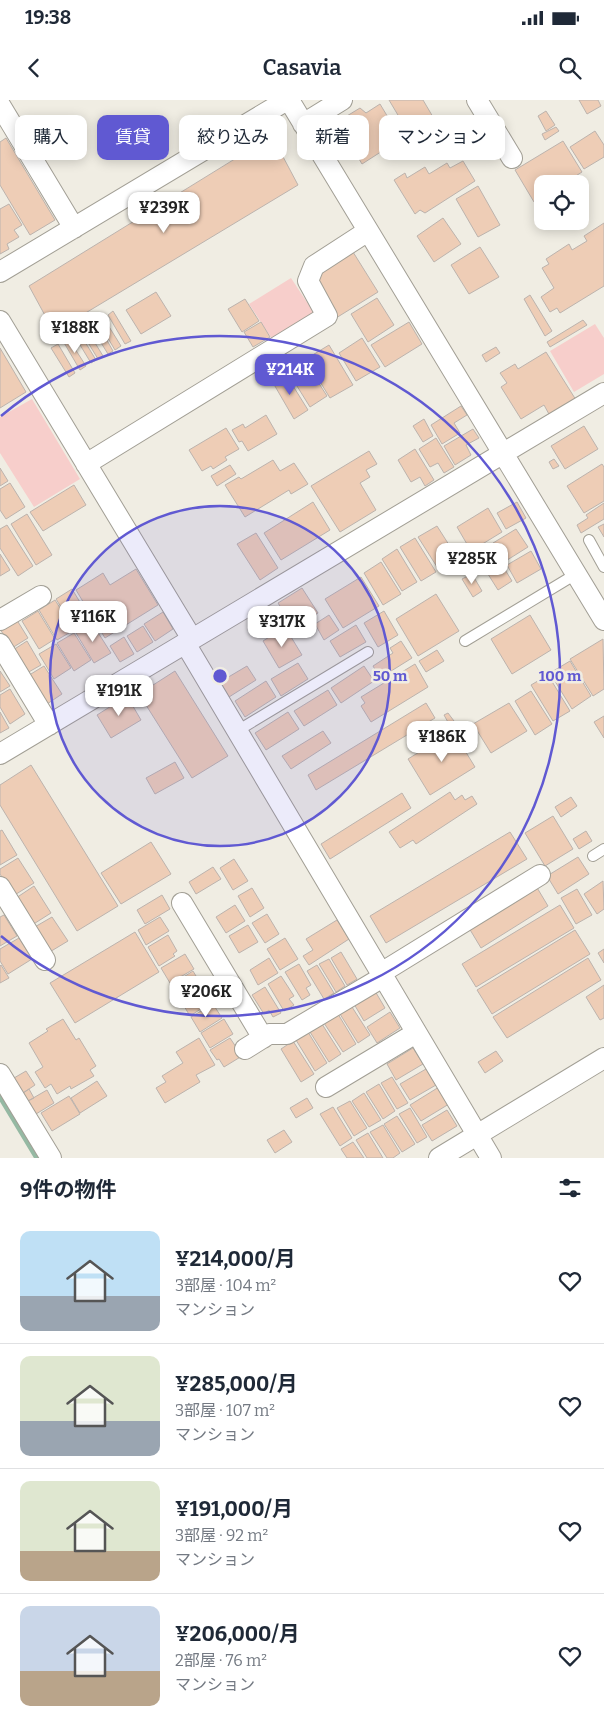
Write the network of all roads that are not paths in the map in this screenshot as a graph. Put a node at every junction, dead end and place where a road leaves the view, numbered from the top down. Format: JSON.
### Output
{"nodes":[{"id":1,"x":288,"y":100,"type":"edge"},
{"id":2,"x":342,"y":100,"type":"edge"},
{"id":3,"x":477,"y":100,"type":"edge"},
{"id":4,"x":0,"y":105,"type":"edge"},
{"id":5,"x":297,"y":115,"type":"edge"},
{"id":6,"x":318,"y":115,"type":"edge"},
{"id":7,"x":512,"y":158,"type":"dead end"},
{"id":8,"x":325,"y":160,"type":"edge"},
{"id":9,"x":74,"y":228,"type":"junction"},
{"id":10,"x":368,"y":231,"type":"junction"},
{"id":11,"x":0,"y":272,"type":"edge"},
{"id":12,"x":0,"y":321,"type":"edge"},
{"id":13,"x":604,"y":393,"type":"edge"},
{"id":14,"x":503,"y":454,"type":"junction"},
{"id":15,"x":86,"y":464,"type":"junction"},
{"id":16,"x":589,"y":540,"type":"dead end"},
{"id":17,"x":604,"y":567,"type":"edge"},
{"id":18,"x":576,"y":574,"type":"junction"},
{"id":19,"x":41,"y":596,"type":"dead end"},
{"id":20,"x":602,"y":611,"type":"edge"},
{"id":21,"x":0,"y":620,"type":"edge"},
{"id":22,"x":188,"y":641,"type":"junction"},
{"id":23,"x":465,"y":641,"type":"dead end"},
{"id":24,"x":0,"y":644,"type":"edge"},
{"id":25,"x":368,"y":652,"type":"dead end"},
{"id":26,"x":48,"y":725,"type":"junction"},
{"id":27,"x":237,"y":731,"type":"junction"},
{"id":28,"x":0,"y":754,"type":"edge"},
{"id":29,"x":604,"y":849,"type":"edge"},
{"id":30,"x":593,"y":856,"type":"dead end"},
{"id":31,"x":540,"y":875,"type":"dead end"},
{"id":32,"x":0,"y":887,"type":"edge"},
{"id":33,"x":182,"y":903,"type":"dead end"},
{"id":34,"x":46,"y":960,"type":"dead end"},
{"id":35,"x":382,"y":975,"type":"junction"},
{"id":36,"x":416,"y":1033,"type":"junction"},
{"id":37,"x":263,"y":1038,"type":"junction"},
{"id":38,"x":245,"y":1049,"type":"dead end"},
{"id":39,"x":604,"y":1058,"type":"edge"},
{"id":40,"x":0,"y":1074,"type":"edge"},
{"id":41,"x":326,"y":1086,"type":"dead end"},
{"id":42,"x":477,"y":1135,"type":"junction"},
{"id":43,"x":51,"y":1158,"type":"edge"},
{"id":44,"x":439,"y":1158,"type":"edge"},
{"id":45,"x":491,"y":1158,"type":"edge"}],
"edges":[{"from":1,"to":5,"type":"street"},
{"from":1,"to":9,"type":"street"},
{"from":2,"to":6,"type":"street"},
{"from":3,"to":7,"type":"street"},
{"from":4,"to":9,"type":"street"},
{"from":8,"to":10,"type":"street"},
{"from":9,"to":11,"type":"street"},
{"from":10,"to":14,"type":"street"},
{"from":10,"to":15,"type":"street"},
{"from":12,"to":15,"type":"street"},
{"from":13,"to":14,"type":"street"},
{"from":14,"to":18,"type":"street"},
{"from":14,"to":22,"type":"street"},
{"from":15,"to":22,"type":"street"},
{"from":16,"to":17,"type":"lane"},
{"from":18,"to":20,"type":"street"},
{"from":18,"to":23,"type":"lane"},
{"from":19,"to":21,"type":"street"},
{"from":22,"to":26,"type":"street"},
{"from":22,"to":27,"type":"street"},
{"from":24,"to":26,"type":"street"},
{"from":25,"to":27,"type":"lane"},
{"from":26,"to":28,"type":"street"},
{"from":27,"to":35,"type":"street"},
{"from":29,"to":30,"type":"lane"},
{"from":31,"to":35,"type":"street"},
{"from":32,"to":34,"type":"street"},
{"from":33,"to":37,"type":"street"},
{"from":35,"to":36,"type":"street"},
{"from":35,"to":37,"type":"street"},
{"from":36,"to":41,"type":"street"},
{"from":36,"to":42,"type":"street"},
{"from":37,"to":38,"type":"street"},
{"from":39,"to":42,"type":"street"},
{"from":40,"to":43,"type":"street"},
{"from":42,"to":44,"type":"street"},
{"from":42,"to":45,"type":"street"}]}
